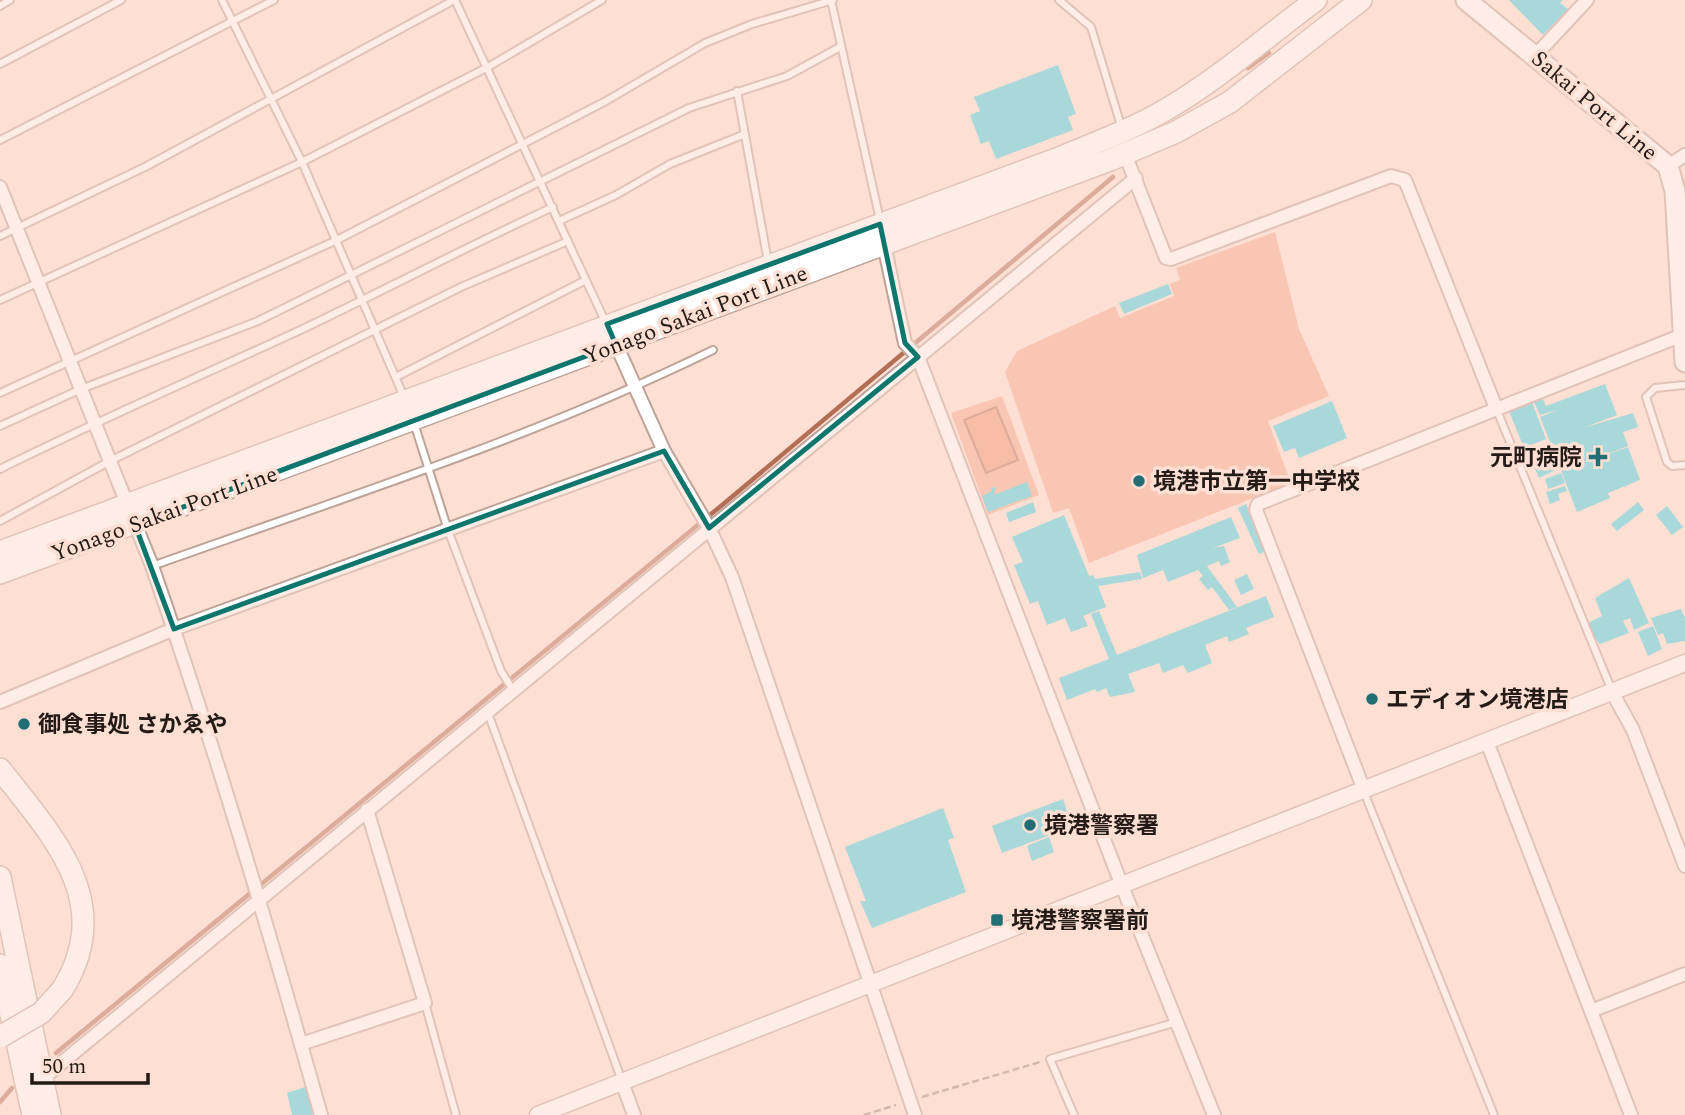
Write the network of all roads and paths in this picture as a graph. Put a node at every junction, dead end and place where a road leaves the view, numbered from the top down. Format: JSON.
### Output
{"nodes":[{"id":1,"x":10,"y":0,"type":"edge"},
{"id":2,"x":121,"y":0,"type":"edge"},
{"id":3,"x":222,"y":0,"type":"edge"},
{"id":4,"x":274,"y":0,"type":"edge"},
{"id":5,"x":454,"y":0,"type":"edge"},
{"id":6,"x":602,"y":0,"type":"edge"},
{"id":7,"x":832,"y":0,"type":"edge"},
{"id":8,"x":1059,"y":0,"type":"edge"},
{"id":9,"x":1316,"y":0,"type":"edge"},
{"id":10,"x":1360,"y":0,"type":"edge"},
{"id":11,"x":1466,"y":0,"type":"edge"},
{"id":12,"x":1587,"y":0,"type":"edge"},
{"id":13,"x":0,"y":6,"type":"edge"},
{"id":14,"x":233,"y":22,"type":"junction"},
{"id":15,"x":840,"y":47,"type":"junction"},
{"id":16,"x":1535,"y":56,"type":"junction"},
{"id":17,"x":0,"y":64,"type":"edge"},
{"id":18,"x":488,"y":67,"type":"junction"},
{"id":19,"x":737,"y":91,"type":"junction"},
{"id":20,"x":271,"y":99,"type":"junction"},
{"id":21,"x":1122,"y":131,"type":"junction"},
{"id":22,"x":744,"y":134,"type":"junction"},
{"id":23,"x":0,"y":140,"type":"edge"},
{"id":24,"x":523,"y":144,"type":"junction"},
{"id":25,"x":1125,"y":154,"type":"junction"},
{"id":26,"x":1685,"y":155,"type":"edge"},
{"id":27,"x":302,"y":162,"type":"junction"},
{"id":28,"x":1668,"y":166,"type":"junction"},
{"id":29,"x":1136,"y":178,"type":"junction"},
{"id":30,"x":540,"y":180,"type":"junction"},
{"id":31,"x":0,"y":187,"type":"edge"},
{"id":32,"x":1680,"y":192,"type":"edge"},
{"id":33,"x":553,"y":207,"type":"junction"},
{"id":34,"x":559,"y":221,"type":"junction"},
{"id":35,"x":18,"y":227,"type":"junction"},
{"id":36,"x":882,"y":233,"type":"junction"},
{"id":37,"x":0,"y":236,"type":"edge"},
{"id":38,"x":337,"y":240,"type":"junction"},
{"id":39,"x":568,"y":240,"type":"junction"},
{"id":40,"x":768,"y":265,"type":"junction"},
{"id":41,"x":352,"y":276,"type":"junction"},
{"id":42,"x":586,"y":280,"type":"junction"},
{"id":43,"x":39,"y":281,"type":"junction"},
{"id":44,"x":0,"y":300,"type":"edge"},
{"id":45,"x":363,"y":300,"type":"junction"},
{"id":46,"x":607,"y":324,"type":"junction"},
{"id":47,"x":376,"y":331,"type":"junction"},
{"id":48,"x":1684,"y":334,"type":"edge"},
{"id":49,"x":616,"y":345,"type":"junction"},
{"id":50,"x":713,"y":350,"type":"dead end"},
{"id":51,"x":918,"y":357,"type":"junction"},
{"id":52,"x":70,"y":361,"type":"junction"},
{"id":53,"x":1685,"y":362,"type":"edge"},
{"id":54,"x":397,"y":377,"type":"junction"},
{"id":55,"x":1685,"y":385,"type":"edge"},
{"id":56,"x":636,"y":388,"type":"junction"},
{"id":57,"x":81,"y":390,"type":"junction"},
{"id":58,"x":0,"y":393,"type":"edge"},
{"id":59,"x":406,"y":400,"type":"junction"},
{"id":60,"x":1496,"y":408,"type":"junction"},
{"id":61,"x":413,"y":421,"type":"junction"},
{"id":62,"x":95,"y":422,"type":"junction"},
{"id":63,"x":0,"y":426,"type":"edge"},
{"id":64,"x":664,"y":451,"type":"junction"},
{"id":65,"x":110,"y":461,"type":"junction"},
{"id":66,"x":1685,"y":465,"type":"edge"},
{"id":67,"x":429,"y":467,"type":"junction"},
{"id":68,"x":0,"y":469,"type":"edge"},
{"id":69,"x":127,"y":505,"type":"junction"},
{"id":70,"x":0,"y":521,"type":"edge"},
{"id":71,"x":135,"y":525,"type":"junction"},
{"id":72,"x":709,"y":528,"type":"junction"},
{"id":73,"x":448,"y":530,"type":"junction"},
{"id":74,"x":0,"y":552,"type":"edge"},
{"id":75,"x":152,"y":566,"type":"junction"},
{"id":76,"x":0,"y":573,"type":"edge"},
{"id":77,"x":174,"y":629,"type":"junction"},
{"id":78,"x":1685,"y":663,"type":"edge"},
{"id":79,"x":513,"y":690,"type":"junction"},
{"id":80,"x":1612,"y":692,"type":"junction"},
{"id":81,"x":0,"y":702,"type":"edge"},
{"id":82,"x":488,"y":711,"type":"junction"},
{"id":83,"x":1487,"y":742,"type":"junction"},
{"id":84,"x":0,"y":769,"type":"edge"},
{"id":85,"x":1364,"y":790,"type":"junction"},
{"id":86,"x":367,"y":810,"type":"junction"},
{"id":87,"x":1685,"y":866,"type":"edge"},
{"id":88,"x":0,"y":877,"type":"edge"},
{"id":89,"x":1122,"y":887,"type":"junction"},
{"id":90,"x":260,"y":901,"type":"junction"},
{"id":91,"x":0,"y":965,"type":"edge"},
{"id":92,"x":1685,"y":974,"type":"edge"},
{"id":93,"x":870,"y":984,"type":"junction"},
{"id":94,"x":425,"y":1003,"type":"junction"},
{"id":95,"x":1591,"y":1011,"type":"junction"},
{"id":96,"x":1177,"y":1021,"type":"junction"},
{"id":97,"x":0,"y":1037,"type":"edge"},
{"id":98,"x":301,"y":1044,"type":"junction"},
{"id":99,"x":1050,"y":1059,"type":"junction"},
{"id":100,"x":42,"y":1079,"type":"junction"},
{"id":101,"x":622,"y":1082,"type":"junction"},
{"id":102,"x":910,"y":1100,"type":"junction"},
{"id":103,"x":33,"y":1115,"type":"edge"},
{"id":104,"x":50,"y":1115,"type":"edge"},
{"id":105,"x":321,"y":1115,"type":"edge"},
{"id":106,"x":456,"y":1115,"type":"edge"},
{"id":107,"x":538,"y":1115,"type":"edge"},
{"id":108,"x":634,"y":1115,"type":"edge"},
{"id":109,"x":863,"y":1115,"type":"edge"},
{"id":110,"x":915,"y":1115,"type":"edge"},
{"id":111,"x":1074,"y":1115,"type":"edge"},
{"id":112,"x":1214,"y":1115,"type":"edge"},
{"id":113,"x":1494,"y":1115,"type":"edge"},
{"id":114,"x":1631,"y":1115,"type":"edge"}],
"edges":[{"from":1,"to":13,"type":"lane"},
{"from":2,"to":17,"type":"lane"},
{"from":3,"to":14,"type":"lane"},
{"from":4,"to":14,"type":"lane"},
{"from":5,"to":18,"type":"lane"},
{"from":5,"to":20,"type":"lane"},
{"from":6,"to":18,"type":"lane"},
{"from":7,"to":15,"type":"lane"},
{"from":7,"to":24,"type":"lane"},
{"from":8,"to":21,"type":"lane"},
{"from":9,"to":21,"type":"main road","name":"Yonago Sakai Port Line"},
{"from":10,"to":25,"type":"main road","name":"Yonago Sakai Port Line"},
{"from":11,"to":16,"type":"main road","name":"Sakai Port Line"},
{"from":12,"to":16,"type":"street"},
{"from":14,"to":20,"type":"lane"},
{"from":14,"to":23,"type":"lane"},
{"from":15,"to":19,"type":"lane"},
{"from":15,"to":36,"type":"lane"},
{"from":16,"to":28,"type":"main road","name":"Sakai Port Line"},
{"from":18,"to":24,"type":"lane"},
{"from":18,"to":27,"type":"lane"},
{"from":19,"to":22,"type":"lane"},
{"from":19,"to":30,"type":"lane"},
{"from":20,"to":27,"type":"lane"},
{"from":20,"to":35,"type":"lane"},
{"from":21,"to":36,"type":"main road","name":"Yonago Sakai Port Line"},
{"from":22,"to":34,"type":"lane"},
{"from":22,"to":40,"type":"lane"},
{"from":24,"to":30,"type":"lane"},
{"from":24,"to":38,"type":"lane"},
{"from":25,"to":29,"type":"street"},
{"from":25,"to":36,"type":"main road","name":"Yonago Sakai Port Line"},
{"from":26,"to":28,"type":"street"},
{"from":27,"to":38,"type":"lane"},
{"from":27,"to":43,"type":"lane"},
{"from":28,"to":32,"type":"main road","name":"Sakai Port Line"},
{"from":29,"to":51,"type":"street"},
{"from":29,"to":60,"type":"street"},
{"from":30,"to":33,"type":"lane"},
{"from":30,"to":41,"type":"lane"},
{"from":31,"to":35,"type":"street"},
{"from":32,"to":48,"type":"main road","name":"Sakai Port Line"},
{"from":33,"to":34,"type":"lane"},
{"from":33,"to":45,"type":"lane"},
{"from":34,"to":39,"type":"lane"},
{"from":35,"to":37,"type":"lane"},
{"from":35,"to":43,"type":"street"},
{"from":36,"to":40,"type":"main road","name":"Yonago Sakai Port Line"},
{"from":36,"to":49,"type":"main road","name":"Yonago Sakai Port Line"},
{"from":36,"to":51,"type":"street"},
{"from":38,"to":41,"type":"lane"},
{"from":38,"to":52,"type":"lane"},
{"from":39,"to":42,"type":"lane"},
{"from":39,"to":47,"type":"lane"},
{"from":40,"to":46,"type":"main road","name":"Yonago Sakai Port Line"},
{"from":41,"to":45,"type":"lane"},
{"from":41,"to":57,"type":"lane"},
{"from":42,"to":46,"type":"lane"},
{"from":42,"to":54,"type":"lane"},
{"from":43,"to":44,"type":"lane"},
{"from":43,"to":52,"type":"street"},
{"from":45,"to":47,"type":"lane"},
{"from":45,"to":62,"type":"lane"},
{"from":46,"to":49,"type":"street"},
{"from":46,"to":59,"type":"main road","name":"Yonago Sakai Port Line"},
{"from":47,"to":54,"type":"lane"},
{"from":47,"to":65,"type":"lane"},
{"from":48,"to":53,"type":"main road","name":"Sakai Port Line"},
{"from":48,"to":60,"type":"street"},
{"from":49,"to":56,"type":"street"},
{"from":49,"to":61,"type":"main road","name":"Yonago Sakai Port Line"},
{"from":50,"to":56,"type":"lane"},
{"from":51,"to":72,"type":"street"},
{"from":51,"to":89,"type":"street"},
{"from":52,"to":57,"type":"street"},
{"from":52,"to":58,"type":"lane"},
{"from":54,"to":59,"type":"lane"},
{"from":55,"to":66,"type":"lane"},
{"from":56,"to":64,"type":"street"},
{"from":56,"to":67,"type":"lane"},
{"from":57,"to":62,"type":"street"},
{"from":57,"to":63,"type":"lane"},
{"from":59,"to":61,"type":"lane"},
{"from":59,"to":69,"type":"main road","name":"Yonago Sakai Port Line"},
{"from":60,"to":80,"type":"lane"},
{"from":60,"to":85,"type":"street"},
{"from":61,"to":67,"type":"lane"},
{"from":61,"to":71,"type":"main road","name":"Yonago Sakai Port Line"},
{"from":62,"to":65,"type":"street"},
{"from":62,"to":68,"type":"lane"},
{"from":64,"to":72,"type":"street"},
{"from":64,"to":73,"type":"street"},
{"from":65,"to":69,"type":"street"},
{"from":65,"to":70,"type":"lane"},
{"from":67,"to":73,"type":"lane"},
{"from":67,"to":75,"type":"lane"},
{"from":69,"to":71,"type":"street"},
{"from":69,"to":74,"type":"main road","name":"Yonago Sakai Port Line"},
{"from":71,"to":75,"type":"street"},
{"from":71,"to":76,"type":"main road","name":"Yonago Sakai Port Line"},
{"from":72,"to":79,"type":"street"},
{"from":72,"to":93,"type":"street"},
{"from":73,"to":77,"type":"street"},
{"from":73,"to":79,"type":"lane"},
{"from":75,"to":77,"type":"street"},
{"from":77,"to":81,"type":"street"},
{"from":77,"to":90,"type":"street"},
{"from":78,"to":80,"type":"street"},
{"from":79,"to":82,"type":"street"},
{"from":80,"to":83,"type":"street"},
{"from":80,"to":87,"type":"street"},
{"from":82,"to":86,"type":"street"},
{"from":82,"to":101,"type":"lane"},
{"from":83,"to":85,"type":"street"},
{"from":83,"to":95,"type":"street"},
{"from":84,"to":97,"type":"main road","bridge":true},
{"from":85,"to":89,"type":"street"},
{"from":85,"to":113,"type":"lane"},
{"from":86,"to":90,"type":"street"},
{"from":86,"to":94,"type":"street"},
{"from":88,"to":100,"type":"main road"},
{"from":89,"to":93,"type":"street"},
{"from":89,"to":96,"type":"street"},
{"from":90,"to":98,"type":"street"},
{"from":90,"to":100,"type":"street"},
{"from":91,"to":103,"type":"main road"},
{"from":92,"to":95,"type":"street"},
{"from":93,"to":101,"type":"street"},
{"from":93,"to":102,"type":"street"},
{"from":94,"to":98,"type":"street"},
{"from":94,"to":106,"type":"lane"},
{"from":95,"to":114,"type":"street"},
{"from":96,"to":99,"type":"lane"},
{"from":96,"to":112,"type":"street"},
{"from":98,"to":105,"type":"street"},
{"from":99,"to":102,"type":"path"},
{"from":99,"to":111,"type":"lane"},
{"from":100,"to":104,"type":"main road"},
{"from":101,"to":107,"type":"street"},
{"from":101,"to":108,"type":"street"},
{"from":102,"to":109,"type":"path"},
{"from":102,"to":110,"type":"street"}]}
